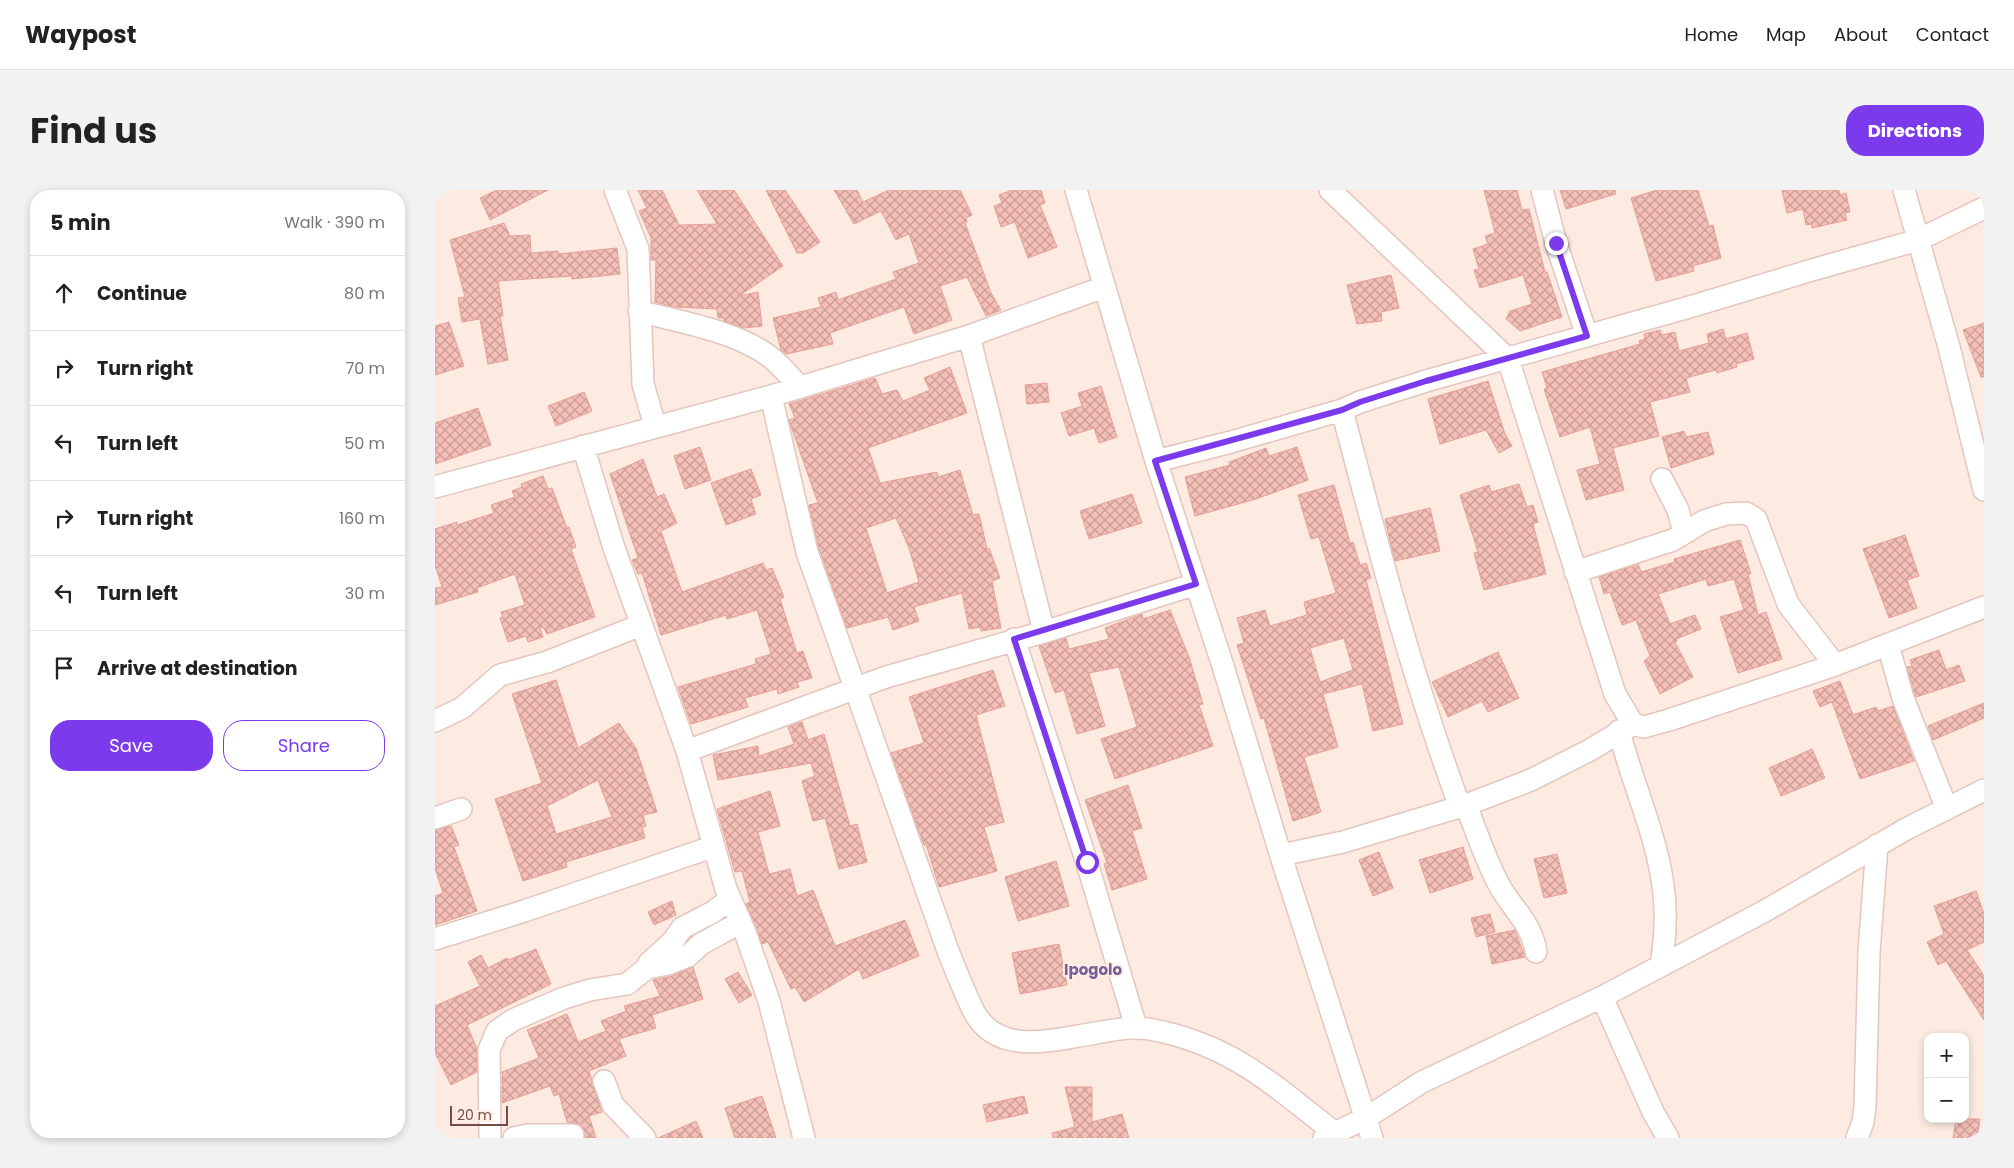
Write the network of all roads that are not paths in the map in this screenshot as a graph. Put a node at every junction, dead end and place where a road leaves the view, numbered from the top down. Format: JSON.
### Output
{"nodes":[{"id":1,"x":615,"y":190,"type":"edge"},
{"id":2,"x":1076,"y":190,"type":"edge"},
{"id":3,"x":1330,"y":190,"type":"edge"},
{"id":4,"x":1542,"y":190,"type":"edge"},
{"id":5,"x":1904,"y":190,"type":"edge"},
{"id":6,"x":1984,"y":208,"type":"edge"},
{"id":7,"x":1918,"y":240,"type":"junction"},
{"id":8,"x":1104,"y":287,"type":"junction"},
{"id":9,"x":639,"y":311,"type":"junction"},
{"id":10,"x":969,"y":336,"type":"junction"},
{"id":11,"x":1587,"y":336,"type":"junction"},
{"id":12,"x":1508,"y":359,"type":"junction"},
{"id":13,"x":800,"y":387,"type":"junction"},
{"id":14,"x":771,"y":396,"type":"junction"},
{"id":15,"x":1342,"y":410,"type":"junction"},
{"id":16,"x":655,"y":426,"type":"junction"},
{"id":17,"x":583,"y":446,"type":"junction"},
{"id":18,"x":1155,"y":461,"type":"junction"},
{"id":19,"x":1662,"y":479,"type":"dead end"},
{"id":20,"x":435,"y":487,"type":"edge"},
{"id":21,"x":1984,"y":490,"type":"edge"},
{"id":22,"x":1684,"y":533,"type":"junction"},
{"id":23,"x":1575,"y":572,"type":"junction"},
{"id":24,"x":1196,"y":584,"type":"junction"},
{"id":25,"x":1984,"y":607,"type":"edge"},
{"id":26,"x":641,"y":625,"type":"junction"},
{"id":27,"x":1044,"y":632,"type":"junction"},
{"id":28,"x":1014,"y":639,"type":"junction"},
{"id":29,"x":1888,"y":645,"type":"junction"},
{"id":30,"x":1835,"y":666,"type":"junction"},
{"id":31,"x":854,"y":689,"type":"junction"},
{"id":32,"x":435,"y":721,"type":"edge"},
{"id":33,"x":1626,"y":728,"type":"junction"},
{"id":34,"x":687,"y":751,"type":"junction"},
{"id":35,"x":1984,"y":790,"type":"edge"},
{"id":36,"x":1463,"y":806,"type":"junction"},
{"id":37,"x":461,"y":809,"type":"dead end"},
{"id":38,"x":1947,"y":809,"type":"junction"},
{"id":39,"x":435,"y":818,"type":"edge"},
{"id":40,"x":1877,"y":845,"type":"junction"},
{"id":41,"x":712,"y":847,"type":"junction"},
{"id":42,"x":1281,"y":855,"type":"junction"},
{"id":43,"x":730,"y":899,"type":"junction"},
{"id":44,"x":741,"y":922,"type":"junction"},
{"id":45,"x":435,"y":939,"type":"edge"},
{"id":46,"x":1536,"y":952,"type":"dead end"},
{"id":47,"x":1661,"y":966,"type":"junction"},
{"id":48,"x":646,"y":969,"type":"junction"},
{"id":49,"x":1602,"y":997,"type":"junction"},
{"id":50,"x":1136,"y":1027,"type":"junction"},
{"id":51,"x":604,"y":1081,"type":"dead end"},
{"id":52,"x":1369,"y":1128,"type":"edge"},
{"id":53,"x":573,"y":1135,"type":"dead end"},
{"id":54,"x":1331,"y":1136,"type":"edge"},
{"id":55,"x":490,"y":1138,"type":"edge"},
{"id":56,"x":515,"y":1138,"type":"edge"},
{"id":57,"x":645,"y":1138,"type":"edge"},
{"id":58,"x":804,"y":1138,"type":"edge"},
{"id":59,"x":1668,"y":1138,"type":"edge"},
{"id":60,"x":1857,"y":1138,"type":"edge"}],
"edges":[{"from":1,"to":9,"type":"street"},
{"from":2,"to":8,"type":"street"},
{"from":3,"to":12,"type":"street"},
{"from":4,"to":11,"type":"street"},
{"from":5,"to":7,"type":"street"},
{"from":6,"to":7,"type":"street"},
{"from":7,"to":11,"type":"street"},
{"from":7,"to":21,"type":"street"},
{"from":8,"to":10,"type":"street"},
{"from":8,"to":18,"type":"street"},
{"from":9,"to":13,"type":"street"},
{"from":9,"to":16,"type":"street"},
{"from":10,"to":13,"type":"street"},
{"from":10,"to":27,"type":"street"},
{"from":11,"to":12,"type":"street"},
{"from":12,"to":15,"type":"street"},
{"from":12,"to":23,"type":"street"},
{"from":13,"to":14,"type":"street"},
{"from":14,"to":16,"type":"street"},
{"from":14,"to":31,"type":"street"},
{"from":15,"to":18,"type":"street"},
{"from":15,"to":36,"type":"street"},
{"from":16,"to":17,"type":"street"},
{"from":17,"to":20,"type":"street"},
{"from":17,"to":26,"type":"street"},
{"from":18,"to":24,"type":"street"},
{"from":19,"to":22,"type":"street"},
{"from":22,"to":23,"type":"street"},
{"from":22,"to":30,"type":"street"},
{"from":23,"to":33,"type":"street"},
{"from":24,"to":27,"type":"street"},
{"from":24,"to":42,"type":"street"},
{"from":25,"to":29,"type":"street"},
{"from":26,"to":32,"type":"street"},
{"from":26,"to":34,"type":"street"},
{"from":27,"to":28,"type":"street"},
{"from":28,"to":31,"type":"street"},
{"from":28,"to":50,"type":"street"},
{"from":29,"to":30,"type":"street"},
{"from":29,"to":38,"type":"street"},
{"from":30,"to":33,"type":"street"},
{"from":31,"to":34,"type":"street"},
{"from":31,"to":50,"type":"street"},
{"from":33,"to":36,"type":"street"},
{"from":33,"to":47,"type":"street"},
{"from":34,"to":41,"type":"street"},
{"from":35,"to":38,"type":"street"},
{"from":36,"to":42,"type":"street"},
{"from":36,"to":46,"type":"street"},
{"from":37,"to":39,"type":"street"},
{"from":38,"to":40,"type":"street"},
{"from":40,"to":47,"type":"street"},
{"from":40,"to":60,"type":"street"},
{"from":41,"to":43,"type":"street"},
{"from":41,"to":45,"type":"street"},
{"from":42,"to":52,"type":"street"},
{"from":43,"to":44,"type":"street"},
{"from":43,"to":48,"type":"street"},
{"from":44,"to":48,"type":"street"},
{"from":44,"to":58,"type":"street"},
{"from":47,"to":49,"type":"street"},
{"from":48,"to":55,"type":"street"},
{"from":49,"to":52,"type":"street"},
{"from":49,"to":59,"type":"street"},
{"from":50,"to":54,"type":"street"},
{"from":51,"to":57,"type":"street"},
{"from":52,"to":54,"type":"street"},
{"from":53,"to":56,"type":"street"}]}
